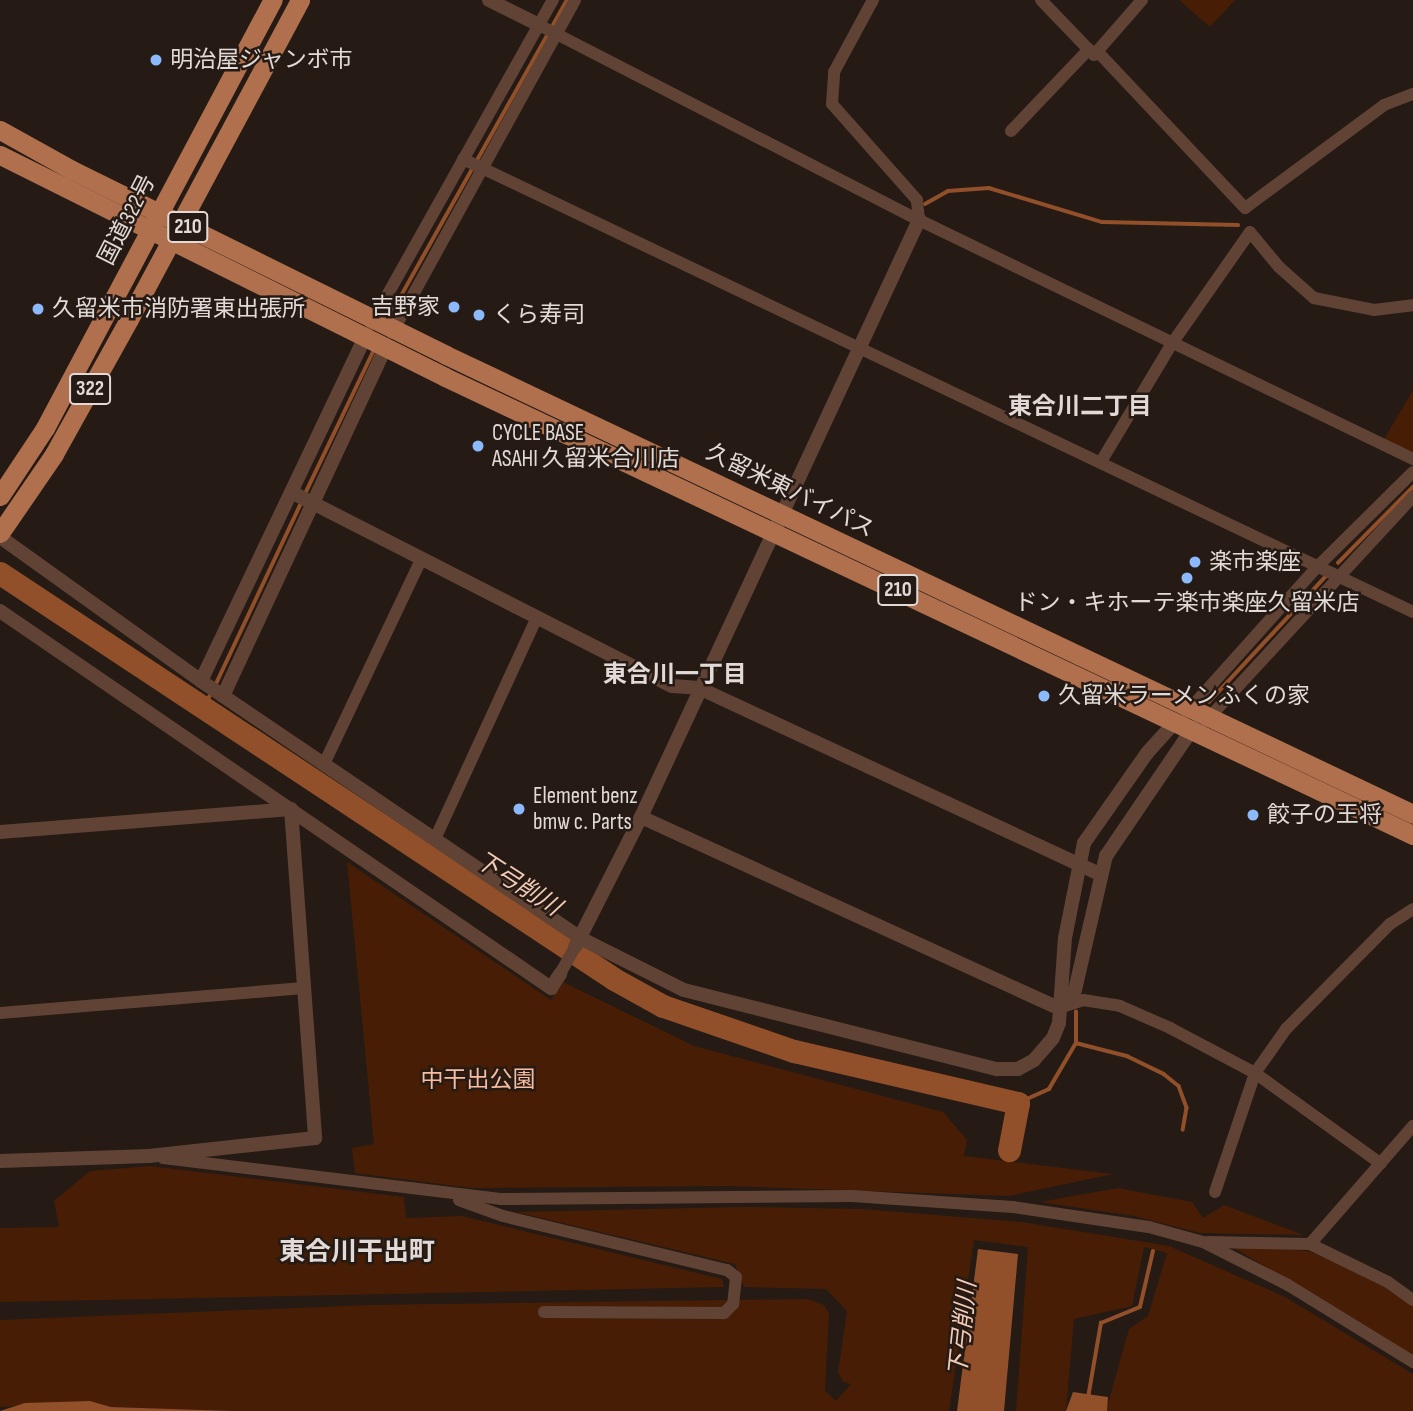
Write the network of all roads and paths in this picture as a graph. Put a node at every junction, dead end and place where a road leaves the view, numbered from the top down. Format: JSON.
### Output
{"nodes":[{"id":1,"x":273,"y":0,"type":"edge"},
{"id":2,"x":300,"y":0,"type":"edge"},
{"id":3,"x":489,"y":0,"type":"edge"},
{"id":4,"x":553,"y":0,"type":"edge"},
{"id":5,"x":575,"y":0,"type":"edge"},
{"id":6,"x":873,"y":0,"type":"edge"},
{"id":7,"x":1041,"y":0,"type":"edge"},
{"id":8,"x":1142,"y":0,"type":"edge"},
{"id":9,"x":539,"y":25,"type":"junction"},
{"id":10,"x":554,"y":36,"type":"junction"},
{"id":11,"x":1093,"y":50,"type":"junction"},
{"id":12,"x":1413,"y":94,"type":"edge"},
{"id":13,"x":0,"y":130,"type":"edge"},
{"id":14,"x":1011,"y":131,"type":"dead end"},
{"id":15,"x":0,"y":155,"type":"edge"},
{"id":16,"x":463,"y":159,"type":"junction"},
{"id":17,"x":480,"y":168,"type":"junction"},
{"id":18,"x":1245,"y":208,"type":"junction"},
{"id":19,"x":157,"y":214,"type":"junction"},
{"id":20,"x":919,"y":220,"type":"junction"},
{"id":21,"x":149,"y":232,"type":"junction"},
{"id":22,"x":176,"y":232,"type":"junction"},
{"id":23,"x":1250,"y":232,"type":"junction"},
{"id":24,"x":1413,"y":305,"type":"edge"},
{"id":25,"x":385,"y":323,"type":"junction"},
{"id":26,"x":376,"y":342,"type":"junction"},
{"id":27,"x":1173,"y":342,"type":"junction"},
{"id":28,"x":861,"y":348,"type":"junction"},
{"id":29,"x":1413,"y":459,"type":"edge"},
{"id":30,"x":1102,"y":460,"type":"junction"},
{"id":31,"x":1413,"y":472,"type":"edge"},
{"id":32,"x":293,"y":493,"type":"junction"},
{"id":33,"x":0,"y":496,"type":"edge"},
{"id":34,"x":1413,"y":497,"type":"edge"},
{"id":35,"x":313,"y":503,"type":"junction"},
{"id":36,"x":776,"y":523,"type":"junction"},
{"id":37,"x":0,"y":535,"type":"edge"},
{"id":38,"x":421,"y":560,"type":"junction"},
{"id":39,"x":1317,"y":568,"type":"junction"},
{"id":40,"x":1339,"y":575,"type":"junction"},
{"id":41,"x":0,"y":611,"type":"edge"},
{"id":42,"x":1413,"y":612,"type":"edge"},
{"id":43,"x":537,"y":617,"type":"junction"},
{"id":44,"x":201,"y":681,"type":"junction"},
{"id":45,"x":699,"y":688,"type":"junction"},
{"id":46,"x":223,"y":696,"type":"junction"},
{"id":47,"x":1192,"y":707,"type":"junction"},
{"id":48,"x":1212,"y":717,"type":"junction"},
{"id":49,"x":1185,"y":724,"type":"junction"},
{"id":50,"x":324,"y":764,"type":"junction"},
{"id":51,"x":290,"y":809,"type":"junction"},
{"id":52,"x":1413,"y":814,"type":"edge"},
{"id":53,"x":641,"y":817,"type":"junction"},
{"id":54,"x":0,"y":832,"type":"edge"},
{"id":55,"x":1413,"y":835,"type":"edge"},
{"id":56,"x":435,"y":839,"type":"junction"},
{"id":57,"x":1079,"y":862,"type":"junction"},
{"id":58,"x":1100,"y":875,"type":"junction"},
{"id":59,"x":1413,"y":909,"type":"edge"},
{"id":60,"x":578,"y":943,"type":"junction"},
{"id":61,"x":560,"y":974,"type":"joint"},
{"id":62,"x":303,"y":988,"type":"junction"},
{"id":63,"x":1059,"y":1008,"type":"junction"},
{"id":64,"x":0,"y":1013,"type":"edge"},
{"id":65,"x":1255,"y":1073,"type":"junction"},
{"id":66,"x":1413,"y":1126,"type":"edge"},
{"id":67,"x":149,"y":1156,"type":"junction"},
{"id":68,"x":0,"y":1161,"type":"edge"},
{"id":69,"x":1381,"y":1164,"type":"junction"},
{"id":70,"x":1215,"y":1192,"type":"dead end"},
{"id":71,"x":446,"y":1195,"type":"junction"},
{"id":72,"x":1202,"y":1242,"type":"junction"},
{"id":73,"x":1310,"y":1244,"type":"junction"},
{"id":74,"x":1413,"y":1300,"type":"edge"},
{"id":75,"x":544,"y":1312,"type":"dead end"},
{"id":76,"x":1413,"y":1362,"type":"edge"}],
"edges":[{"from":1,"to":19,"type":"highway","name":"国道322号","number":"322"},
{"from":2,"to":22,"type":"highway","number":"322"},
{"from":3,"to":9,"type":"street"},
{"from":4,"to":9,"type":"street"},
{"from":5,"to":10,"type":"street"},
{"from":6,"to":20,"type":"street"},
{"from":7,"to":11,"type":"street"},
{"from":8,"to":11,"type":"street"},
{"from":9,"to":10,"type":"street"},
{"from":9,"to":16,"type":"street"},
{"from":10,"to":17,"type":"street"},
{"from":10,"to":20,"type":"street"},
{"from":11,"to":14,"type":"street"},
{"from":11,"to":18,"type":"street"},
{"from":12,"to":18,"type":"street"},
{"from":13,"to":19,"type":"highway","name":"久留米東バイパス","number":"210"},
{"from":15,"to":21,"type":"highway","name":"久留米東バイパス","number":"210"},
{"from":16,"to":17,"type":"street"},
{"from":16,"to":25,"type":"street"},
{"from":17,"to":25,"type":"street"},
{"from":17,"to":28,"type":"street"},
{"from":18,"to":23,"type":"street"},
{"from":19,"to":21,"type":"highway","name":"国道322号","number":"322"},
{"from":19,"to":22,"type":"highway","name":"久留米東バイパス","number":"210"},
{"from":20,"to":27,"type":"street"},
{"from":20,"to":28,"type":"street"},
{"from":21,"to":22,"type":"highway","name":"久留米東バイパス","number":"210"},
{"from":21,"to":33,"type":"highway","name":"国道322号","number":"322"},
{"from":22,"to":25,"type":"highway","name":"久留米東バイパス","number":"210"},
{"from":22,"to":26,"type":"highway","name":"久留米東バイパス","number":"210"},
{"from":22,"to":37,"type":"highway","number":"322"},
{"from":23,"to":24,"type":"street"},
{"from":23,"to":27,"type":"street"},
{"from":25,"to":26,"type":"street"},
{"from":25,"to":26,"type":"street"},
{"from":25,"to":36,"type":"highway","name":"久留米東バイパス","number":"210"},
{"from":26,"to":32,"type":"street"},
{"from":26,"to":35,"type":"street"},
{"from":26,"to":36,"type":"highway","name":"久留米東バイパス","number":"210"},
{"from":27,"to":29,"type":"street"},
{"from":27,"to":30,"type":"street"},
{"from":28,"to":30,"type":"street"},
{"from":28,"to":36,"type":"street"},
{"from":30,"to":39,"type":"street"},
{"from":31,"to":39,"type":"street"},
{"from":32,"to":35,"type":"street"},
{"from":32,"to":44,"type":"street"},
{"from":34,"to":40,"type":"street"},
{"from":35,"to":38,"type":"street"},
{"from":35,"to":46,"type":"street"},
{"from":36,"to":45,"type":"street"},
{"from":36,"to":47,"type":"highway","name":"久留米東バイパス","number":"210"},
{"from":36,"to":49,"type":"highway","name":"久留米東バイパス","number":"210"},
{"from":37,"to":44,"type":"street"},
{"from":38,"to":43,"type":"street"},
{"from":38,"to":50,"type":"street"},
{"from":39,"to":40,"type":"street"},
{"from":39,"to":47,"type":"street"},
{"from":40,"to":42,"type":"street"},
{"from":40,"to":48,"type":"street"},
{"from":41,"to":51,"type":"street"},
{"from":43,"to":45,"type":"street"},
{"from":43,"to":56,"type":"street"},
{"from":44,"to":46,"type":"street"},
{"from":45,"to":53,"type":"street"},
{"from":45,"to":57,"type":"street"},
{"from":46,"to":50,"type":"street"},
{"from":47,"to":48,"type":"highway","name":"久留米東バイパス","number":"210"},
{"from":47,"to":49,"type":"street"},
{"from":48,"to":49,"type":"street"},
{"from":48,"to":52,"type":"highway","name":"久留米東バイパス","number":"210"},
{"from":49,"to":55,"type":"highway","name":"久留米東バイパス","number":"210"},
{"from":49,"to":57,"type":"street"},
{"from":49,"to":58,"type":"street"},
{"from":50,"to":56,"type":"street"},
{"from":51,"to":54,"type":"street"},
{"from":51,"to":61,"type":"street"},
{"from":51,"to":62,"type":"street"},
{"from":53,"to":60,"type":"street"},
{"from":53,"to":63,"type":"street"},
{"from":56,"to":60,"type":"street"},
{"from":57,"to":58,"type":"street"},
{"from":57,"to":63,"type":"street"},
{"from":58,"to":63,"type":"street"},
{"from":59,"to":65,"type":"street"},
{"from":60,"to":61,"type":"street"},
{"from":60,"to":63,"type":"street"},
{"from":62,"to":64,"type":"street"},
{"from":62,"to":67,"type":"street"},
{"from":63,"to":65,"type":"street"},
{"from":65,"to":69,"type":"street"},
{"from":65,"to":70,"type":"street"},
{"from":66,"to":69,"type":"street"},
{"from":67,"to":68,"type":"street"},
{"from":67,"to":71,"type":"street"},
{"from":69,"to":73,"type":"street"},
{"from":71,"to":72,"type":"street"},
{"from":71,"to":75,"type":"street"},
{"from":72,"to":73,"type":"street"},
{"from":72,"to":76,"type":"street"},
{"from":73,"to":74,"type":"street"}]}
